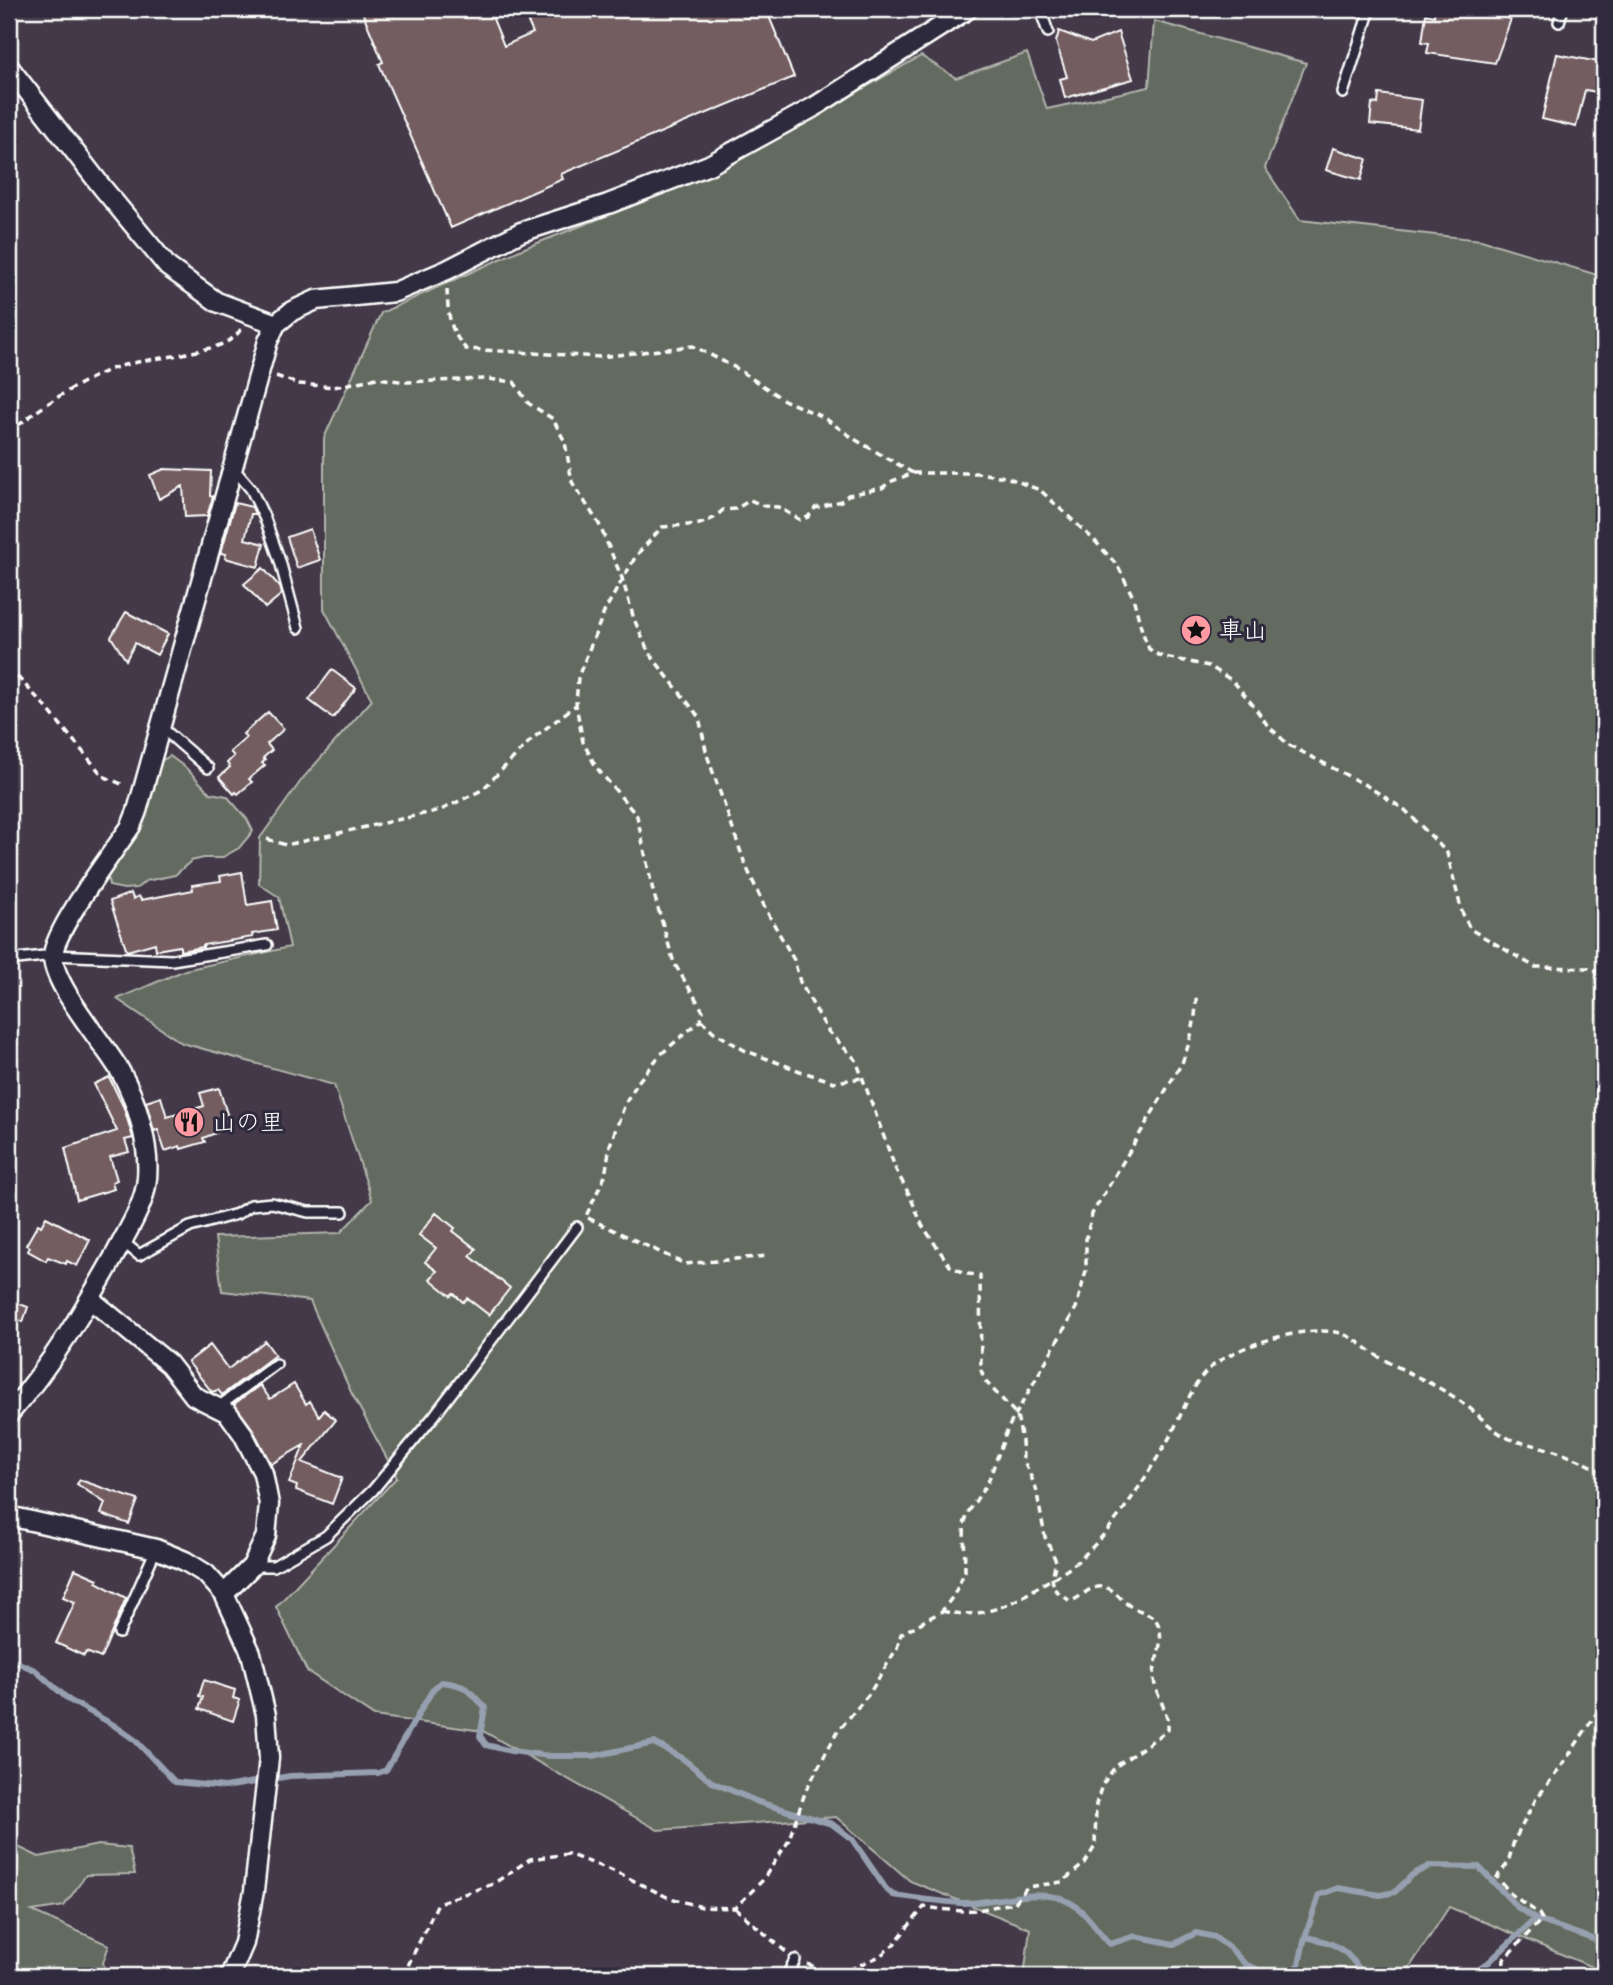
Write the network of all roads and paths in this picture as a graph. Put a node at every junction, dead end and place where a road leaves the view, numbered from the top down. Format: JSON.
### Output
{"nodes":[{"id":1,"x":968,"y":9,"type":"edge"},
{"id":2,"x":1040,"y":9,"type":"edge"},
{"id":3,"x":1370,"y":9,"type":"edge"},
{"id":4,"x":1563,"y":9,"type":"edge"},
{"id":5,"x":1559,"y":22,"type":"dead end"},
{"id":6,"x":1048,"y":32,"type":"dead end"},
{"id":7,"x":9,"y":67,"type":"edge"},
{"id":8,"x":1343,"y":93,"type":"dead end"},
{"id":9,"x":447,"y":270,"type":"junction"},
{"id":10,"x":250,"y":316,"type":"junction"},
{"id":11,"x":275,"y":324,"type":"junction"},
{"id":12,"x":261,"y":371,"type":"junction"},
{"id":13,"x":9,"y":433,"type":"edge"},
{"id":14,"x":233,"y":468,"type":"junction"},
{"id":15,"x":913,"y":473,"type":"junction"},
{"id":16,"x":622,"y":578,"type":"junction"},
{"id":17,"x":298,"y":628,"type":"dead end"},
{"id":18,"x":9,"y":668,"type":"edge"},
{"id":19,"x":576,"y":705,"type":"junction"},
{"id":20,"x":161,"y":727,"type":"junction"},
{"id":21,"x":208,"y":768,"type":"dead end"},
{"id":22,"x":142,"y":793,"type":"junction"},
{"id":23,"x":267,"y":839,"type":"dead end"},
{"id":24,"x":267,"y":945,"type":"dead end"},
{"id":25,"x":53,"y":955,"type":"junction"},
{"id":26,"x":9,"y":960,"type":"edge"},
{"id":27,"x":1604,"y":974,"type":"edge"},
{"id":28,"x":1196,"y":993,"type":"dead end"},
{"id":29,"x":701,"y":1020,"type":"junction"},
{"id":30,"x":862,"y":1078,"type":"junction"},
{"id":31,"x":343,"y":1212,"type":"dead end"},
{"id":32,"x":577,"y":1227,"type":"dead end"},
{"id":33,"x":122,"y":1241,"type":"junction"},
{"id":34,"x":766,"y":1256,"type":"dead end"},
{"id":35,"x":90,"y":1300,"type":"junction"},
{"id":36,"x":276,"y":1364,"type":"dead end"},
{"id":37,"x":217,"y":1408,"type":"junction"},
{"id":38,"x":9,"y":1414,"type":"edge"},
{"id":39,"x":1017,"y":1415,"type":"junction"},
{"id":40,"x":1604,"y":1473,"type":"edge"},
{"id":41,"x":9,"y":1516,"type":"edge"},
{"id":42,"x":156,"y":1549,"type":"junction"},
{"id":43,"x":252,"y":1566,"type":"junction"},
{"id":44,"x":1052,"y":1578,"type":"junction"},
{"id":45,"x":224,"y":1594,"type":"junction"},
{"id":46,"x":943,"y":1611,"type":"junction"},
{"id":47,"x":119,"y":1633,"type":"dead end"},
{"id":48,"x":1604,"y":1702,"type":"edge"},
{"id":49,"x":795,"y":1960,"type":"dead end"},
{"id":50,"x":846,"y":1971,"type":"dead end"},
{"id":51,"x":230,"y":1976,"type":"edge"},
{"id":52,"x":403,"y":1976,"type":"edge"},
{"id":53,"x":787,"y":1976,"type":"edge"},
{"id":54,"x":1503,"y":1976,"type":"edge"}],
"edges":[{"from":1,"to":9,"type":"street"},
{"from":2,"to":6,"type":"lane"},
{"from":3,"to":8,"type":"lane"},
{"from":4,"to":5,"type":"lane"},
{"from":7,"to":10,"type":"street"},
{"from":9,"to":11,"type":"street"},
{"from":9,"to":15,"type":"path"},
{"from":10,"to":11,"type":"street"},
{"from":10,"to":13,"type":"path"},
{"from":11,"to":12,"type":"street"},
{"from":12,"to":14,"type":"street"},
{"from":12,"to":16,"type":"path"},
{"from":14,"to":17,"type":"lane"},
{"from":14,"to":20,"type":"street"},
{"from":15,"to":16,"type":"path"},
{"from":15,"to":27,"type":"path"},
{"from":16,"to":19,"type":"path"},
{"from":16,"to":30,"type":"path"},
{"from":18,"to":22,"type":"path"},
{"from":19,"to":23,"type":"path"},
{"from":19,"to":29,"type":"path"},
{"from":20,"to":21,"type":"lane"},
{"from":20,"to":22,"type":"street"},
{"from":22,"to":25,"type":"street"},
{"from":24,"to":25,"type":"lane"},
{"from":25,"to":26,"type":"lane"},
{"from":25,"to":33,"type":"street"},
{"from":28,"to":39,"type":"path"},
{"from":29,"to":30,"type":"path"},
{"from":29,"to":34,"type":"path"},
{"from":30,"to":39,"type":"path"},
{"from":31,"to":33,"type":"lane"},
{"from":32,"to":43,"type":"lane"},
{"from":33,"to":35,"type":"street"},
{"from":35,"to":37,"type":"street"},
{"from":35,"to":38,"type":"street"},
{"from":36,"to":37,"type":"lane"},
{"from":37,"to":43,"type":"street"},
{"from":39,"to":44,"type":"path"},
{"from":39,"to":46,"type":"path"},
{"from":40,"to":44,"type":"path"},
{"from":41,"to":42,"type":"street"},
{"from":42,"to":45,"type":"street"},
{"from":42,"to":47,"type":"lane"},
{"from":43,"to":45,"type":"street"},
{"from":44,"to":46,"type":"path"},
{"from":44,"to":50,"type":"path"},
{"from":45,"to":51,"type":"street"},
{"from":46,"to":52,"type":"path"},
{"from":48,"to":54,"type":"path"},
{"from":49,"to":53,"type":"lane"}]}
